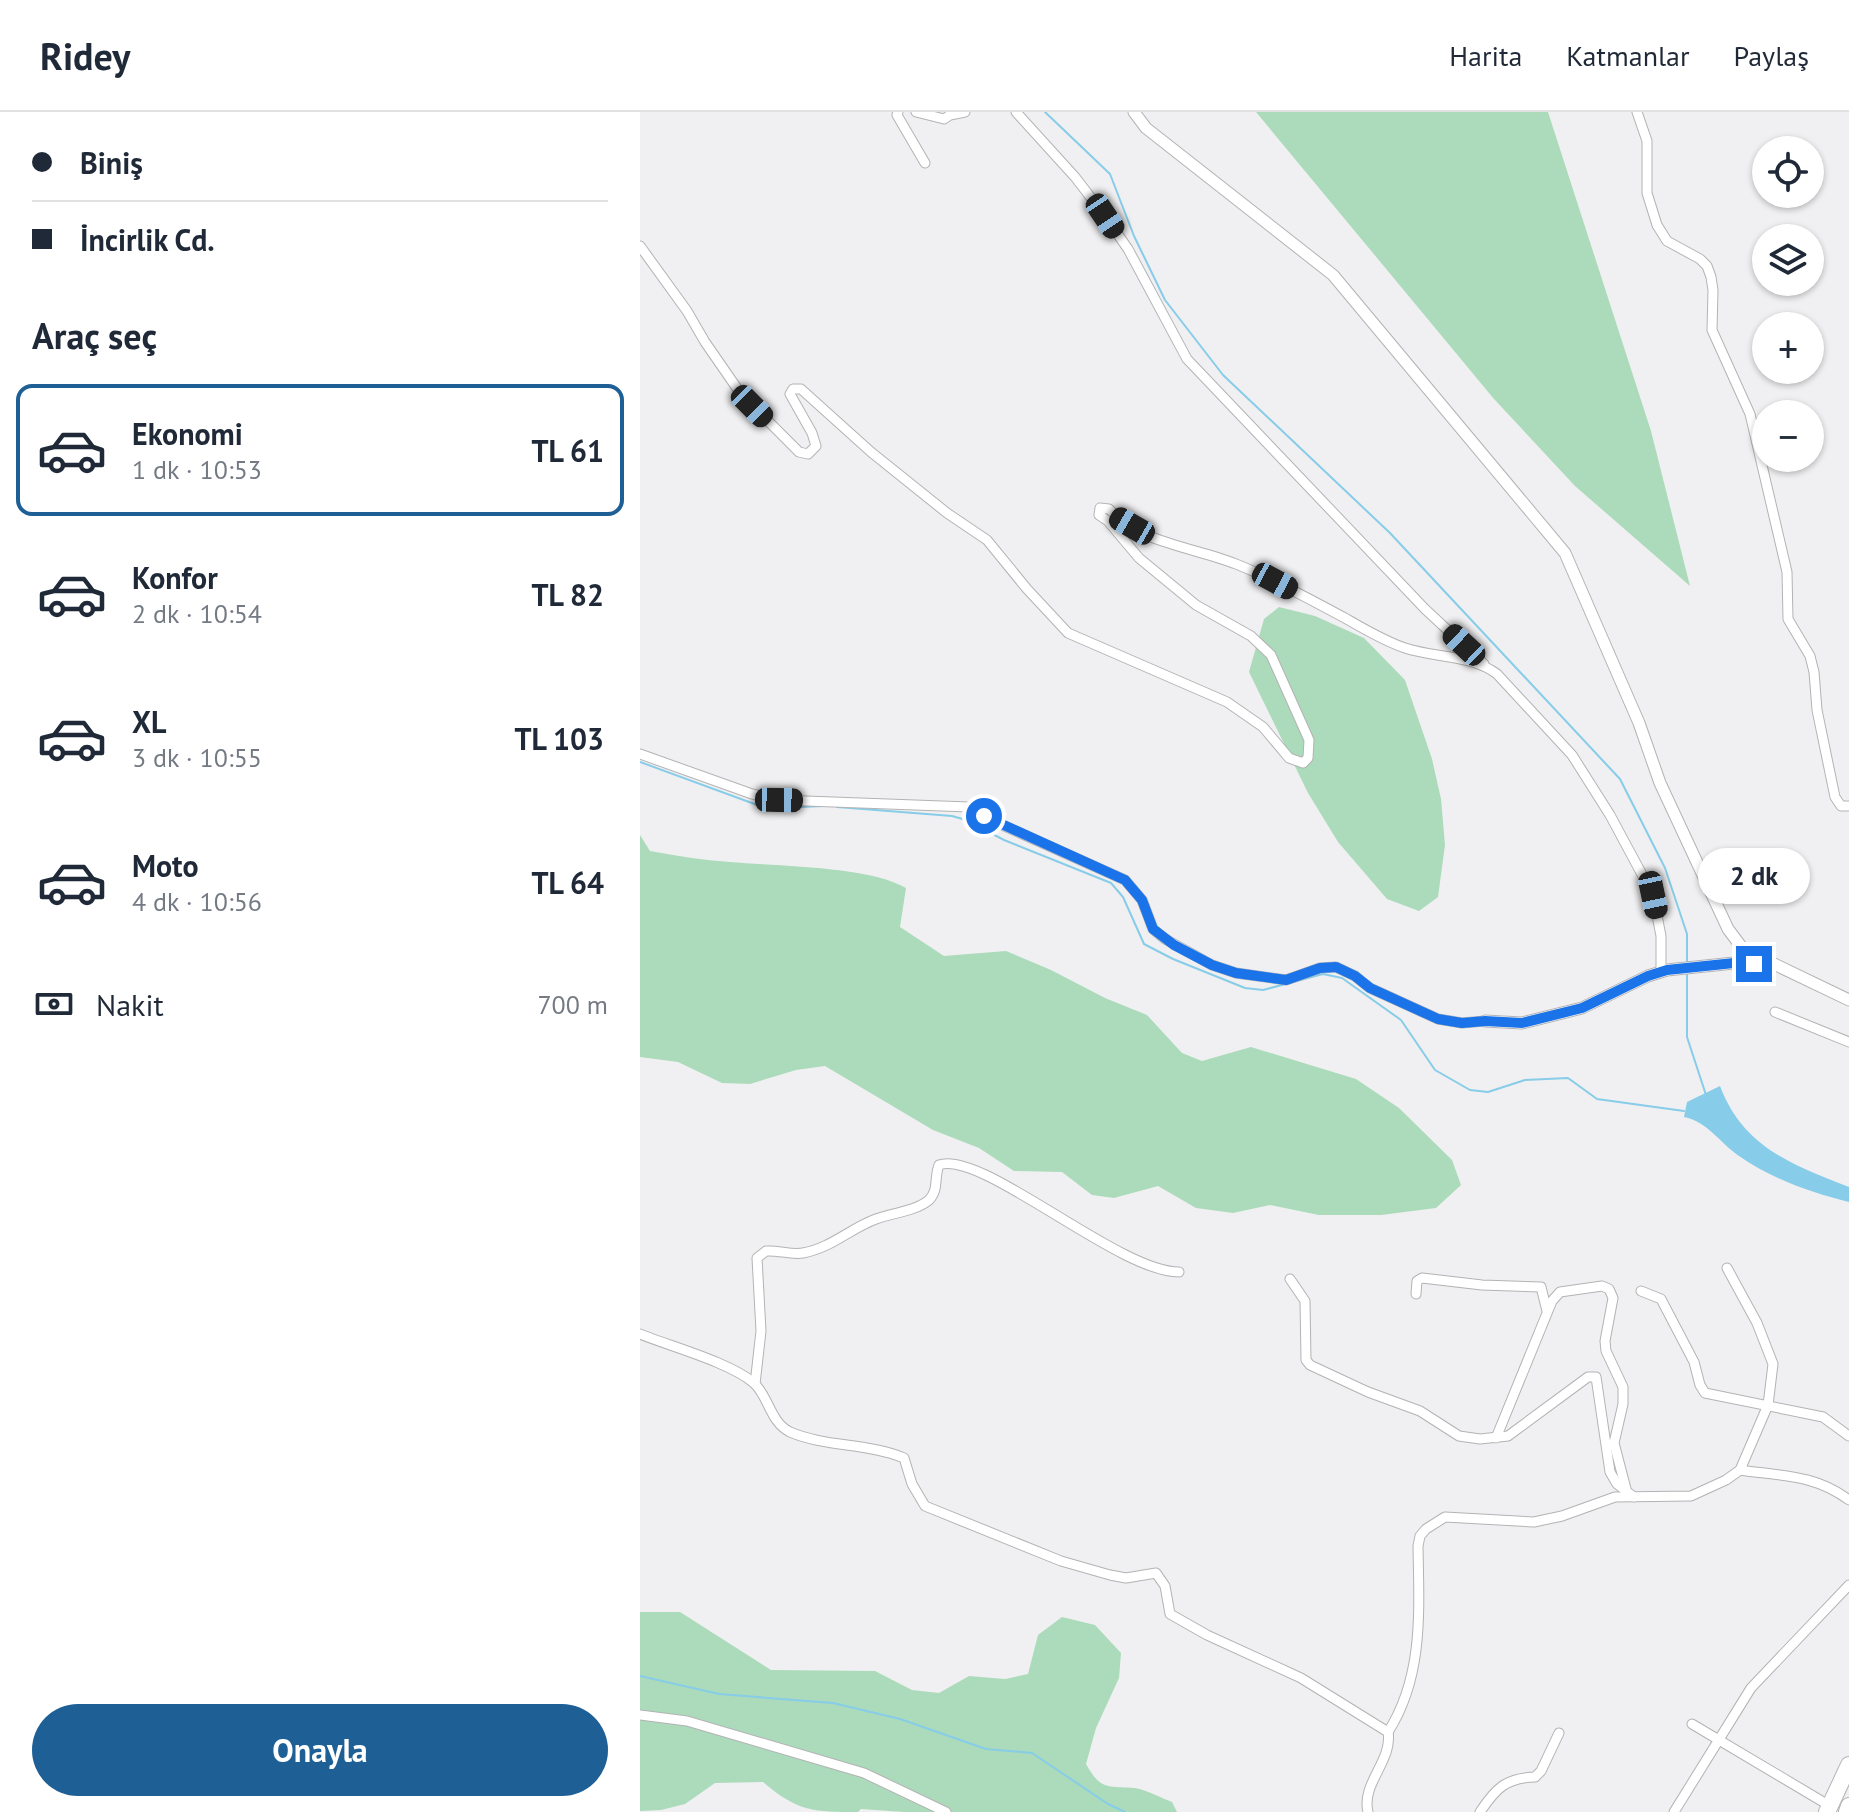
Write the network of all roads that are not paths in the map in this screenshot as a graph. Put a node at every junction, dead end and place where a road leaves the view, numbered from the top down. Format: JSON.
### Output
{"nodes":[{"id":1,"x":898,"y":112,"type":"edge"},
{"id":2,"x":916,"y":112,"type":"edge"},
{"id":3,"x":965,"y":112,"type":"edge"},
{"id":4,"x":1016,"y":112,"type":"edge"},
{"id":5,"x":1637,"y":112,"type":"edge"},
{"id":6,"x":1138,"y":115,"type":"edge"},
{"id":7,"x":925,"y":163,"type":"dead end"},
{"id":8,"x":640,"y":246,"type":"edge"},
{"id":9,"x":1484,"y":664,"type":"junction"},
{"id":10,"x":640,"y":754,"type":"edge"},
{"id":11,"x":1849,"y":806,"type":"edge"},
{"id":12,"x":1774,"y":964,"type":"junction"},
{"id":13,"x":1664,"y":971,"type":"junction"},
{"id":14,"x":1849,"y":1000,"type":"edge"},
{"id":15,"x":1775,"y":1012,"type":"dead end"},
{"id":16,"x":1485,"y":1021,"type":"joint"},
{"id":17,"x":1849,"y":1042,"type":"edge"},
{"id":18,"x":1727,"y":1268,"type":"dead end"},
{"id":19,"x":1179,"y":1272,"type":"dead end"},
{"id":20,"x":1290,"y":1279,"type":"dead end"},
{"id":21,"x":1641,"y":1291,"type":"dead end"},
{"id":22,"x":1416,"y":1294,"type":"dead end"},
{"id":23,"x":1547,"y":1311,"type":"junction"},
{"id":24,"x":640,"y":1334,"type":"edge"},
{"id":25,"x":755,"y":1384,"type":"junction"},
{"id":26,"x":1768,"y":1405,"type":"junction"},
{"id":27,"x":1849,"y":1436,"type":"edge"},
{"id":28,"x":1496,"y":1438,"type":"junction"},
{"id":29,"x":1740,"y":1470,"type":"junction"},
{"id":30,"x":1626,"y":1489,"type":"junction"},
{"id":31,"x":1634,"y":1497,"type":"junction"},
{"id":32,"x":1849,"y":1500,"type":"edge"},
{"id":33,"x":1849,"y":1585,"type":"edge"},
{"id":34,"x":640,"y":1715,"type":"edge"},
{"id":35,"x":1692,"y":1724,"type":"dead end"},
{"id":36,"x":1388,"y":1732,"type":"junction"},
{"id":37,"x":1559,"y":1733,"type":"dead end"},
{"id":38,"x":1717,"y":1740,"type":"junction"},
{"id":39,"x":1849,"y":1765,"type":"edge"},
{"id":40,"x":1849,"y":1806,"type":"edge"},
{"id":41,"x":1828,"y":1809,"type":"edge"},
{"id":42,"x":946,"y":1812,"type":"edge"},
{"id":43,"x":1368,"y":1812,"type":"edge"},
{"id":44,"x":1480,"y":1812,"type":"edge"},
{"id":45,"x":1674,"y":1812,"type":"edge"},
{"id":46,"x":1847,"y":1812,"type":"edge"}],
"edges":[{"from":1,"to":7,"type":"street"},
{"from":2,"to":3,"type":"street"},
{"from":4,"to":9,"type":"street"},
{"from":5,"to":11,"type":"street"},
{"from":6,"to":12,"type":"street"},
{"from":8,"to":9,"type":"street"},
{"from":9,"to":13,"type":"street"},
{"from":10,"to":16,"type":"street"},
{"from":12,"to":13,"type":"street"},
{"from":12,"to":14,"type":"street"},
{"from":13,"to":16,"type":"street"},
{"from":15,"to":17,"type":"street"},
{"from":18,"to":26,"type":"street"},
{"from":19,"to":25,"type":"street"},
{"from":20,"to":28,"type":"street"},
{"from":21,"to":26,"type":"street"},
{"from":22,"to":23,"type":"street"},
{"from":23,"to":28,"type":"street"},
{"from":23,"to":30,"type":"street"},
{"from":24,"to":25,"type":"street"},
{"from":25,"to":36,"type":"street"},
{"from":26,"to":27,"type":"street"},
{"from":26,"to":29,"type":"street"},
{"from":28,"to":30,"type":"street"},
{"from":29,"to":31,"type":"street"},
{"from":29,"to":32,"type":"street"},
{"from":30,"to":31,"type":"street"},
{"from":31,"to":36,"type":"street"},
{"from":33,"to":38,"type":"street"},
{"from":34,"to":42,"type":"street"},
{"from":35,"to":38,"type":"street"},
{"from":36,"to":43,"type":"street"},
{"from":37,"to":44,"type":"street"},
{"from":38,"to":41,"type":"street"},
{"from":38,"to":45,"type":"street"},
{"from":39,"to":41,"type":"highway"},
{"from":40,"to":46,"type":"highway"}]}
